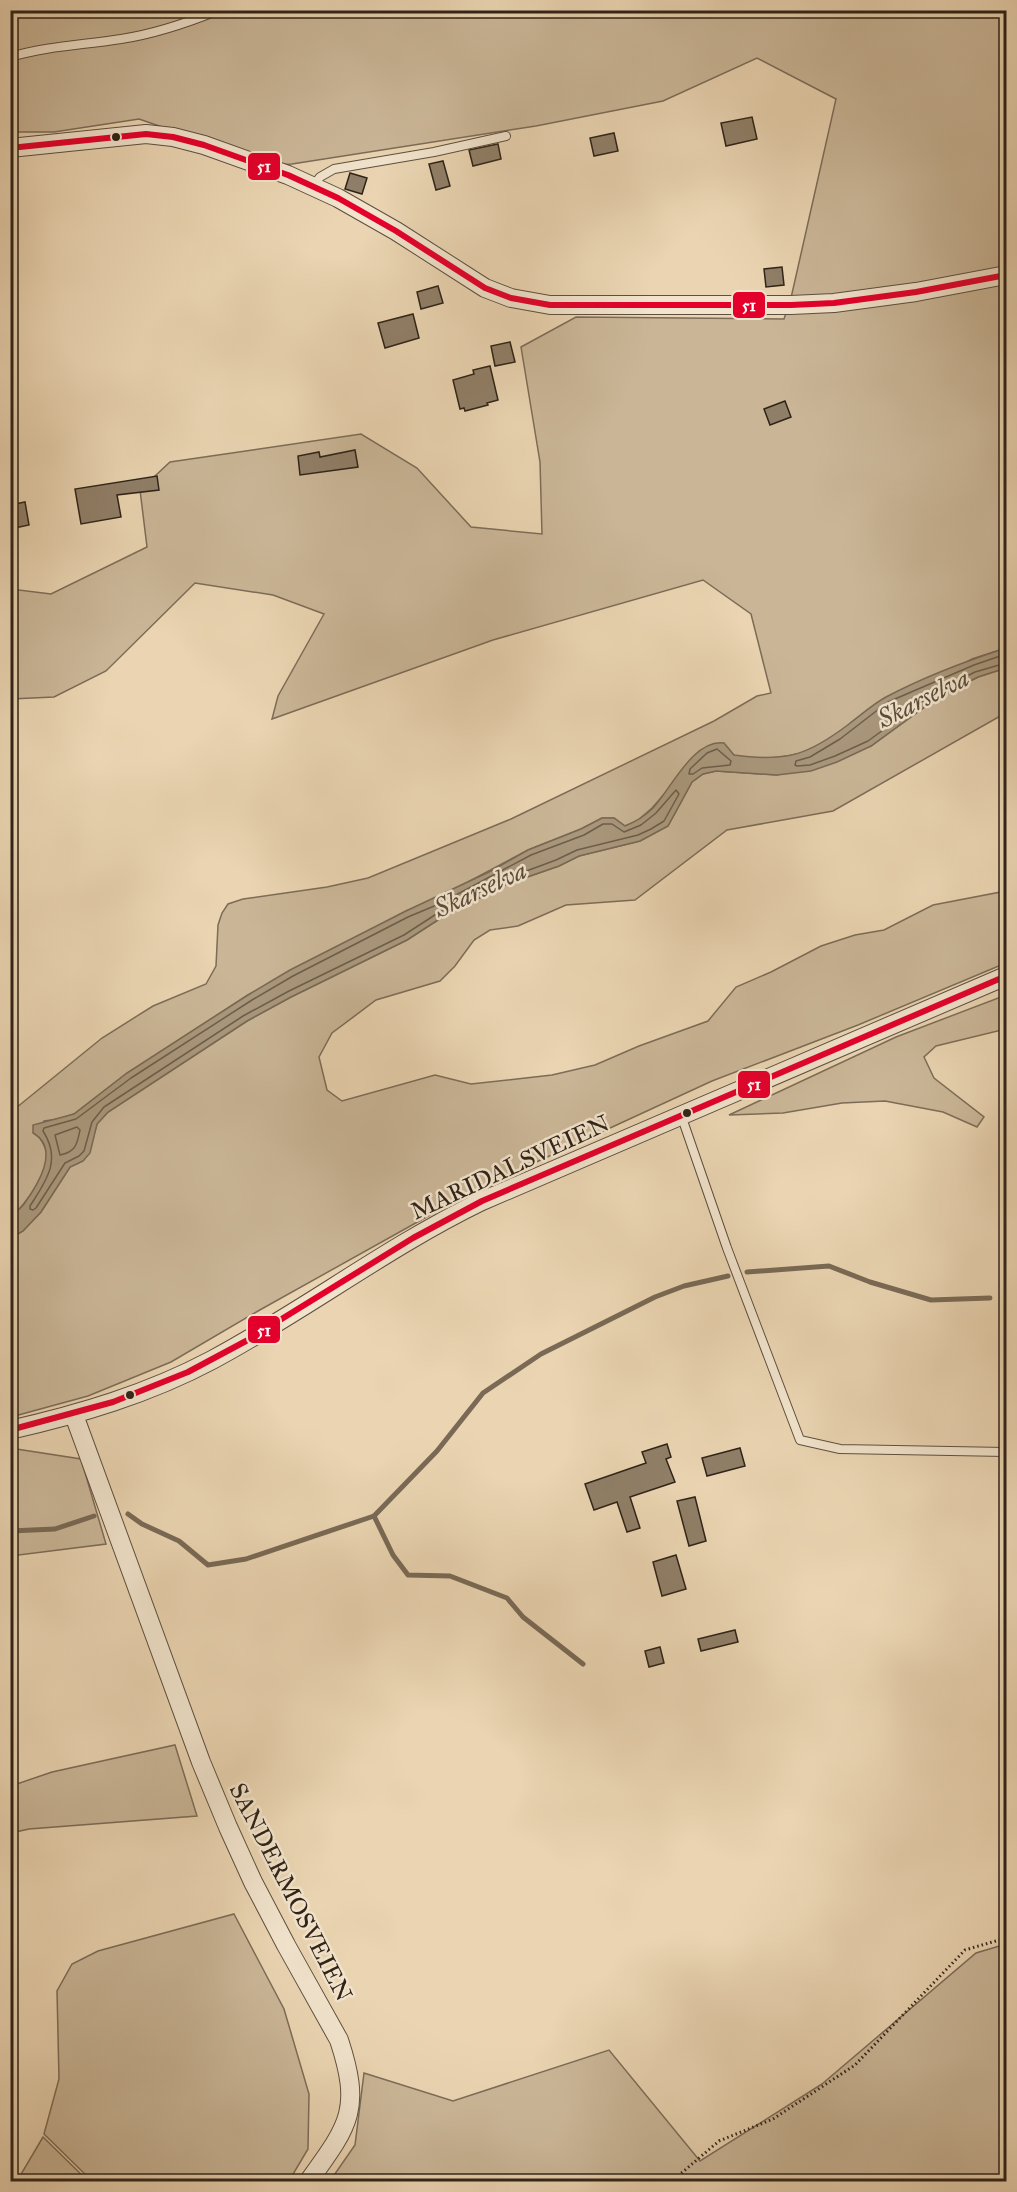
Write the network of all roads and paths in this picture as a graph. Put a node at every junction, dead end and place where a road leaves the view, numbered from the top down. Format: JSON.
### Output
{"nodes":[{"id":1,"x":219,"y":10,"type":"edge"},
{"id":2,"x":10,"y":57,"type":"edge"},
{"id":3,"x":507,"y":136,"type":"dead end"},
{"id":4,"x":10,"y":148,"type":"edge"},
{"id":5,"x":313,"y":186,"type":"junction"},
{"id":6,"x":1006,"y":275,"type":"edge"},
{"id":7,"x":1006,"y":976,"type":"edge"},
{"id":8,"x":681,"y":1115,"type":"junction"},
{"id":9,"x":74,"y":1415,"type":"junction"},
{"id":10,"x":10,"y":1430,"type":"edge"},
{"id":11,"x":1006,"y":1452,"type":"edge"},
{"id":12,"x":1006,"y":1938,"type":"edge"},
{"id":13,"x":308,"y":2181,"type":"edge"},
{"id":14,"x":671,"y":2181,"type":"edge"}],
"edges":[{"from":1,"to":2,"type":"lane"},
{"from":3,"to":5,"type":"lane"},
{"from":4,"to":5,"type":"street"},
{"from":5,"to":6,"type":"street"},
{"from":7,"to":8,"type":"street","name":"MARIDALSVEIEN"},
{"from":8,"to":9,"type":"street","name":"MARIDALSVEIEN"},
{"from":8,"to":11,"type":"lane"},
{"from":9,"to":10,"type":"street","name":"MARIDALSVEIEN"},
{"from":9,"to":13,"type":"street","name":"SANDERMOSVEIEN"},
{"from":12,"to":14,"type":"path"}]}
